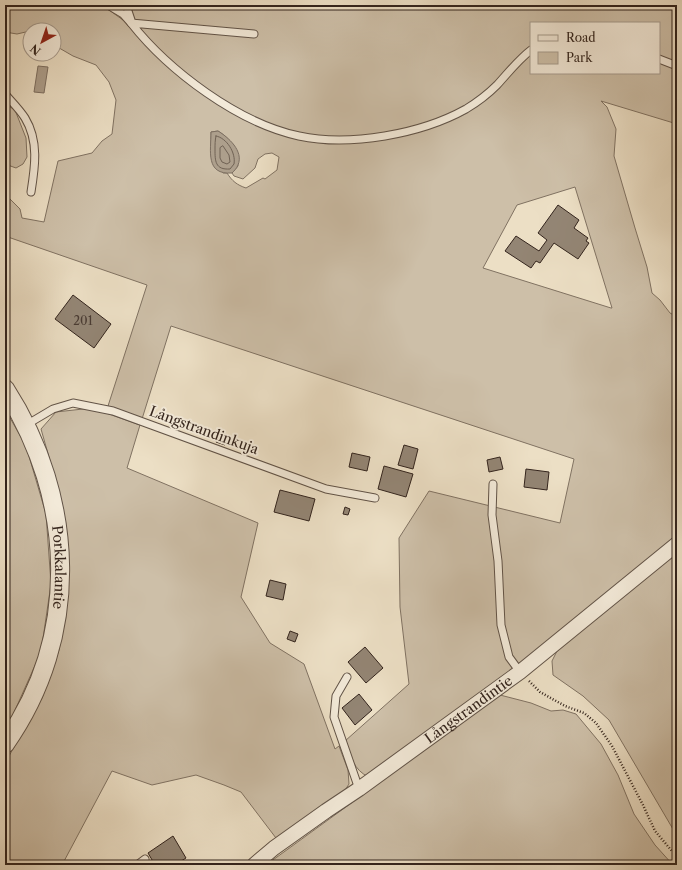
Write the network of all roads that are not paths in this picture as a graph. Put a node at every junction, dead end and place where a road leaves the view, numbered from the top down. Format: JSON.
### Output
{"nodes":[{"id":1,"x":108,"y":5,"type":"edge"},
{"id":2,"x":126,"y":5,"type":"edge"},
{"id":3,"x":131,"y":22,"type":"junction"},
{"id":4,"x":254,"y":34,"type":"dead end"},
{"id":5,"x":530,"y":51,"type":"edge"},
{"id":6,"x":660,"y":59,"type":"edge"},
{"id":7,"x":677,"y":66,"type":"edge"},
{"id":8,"x":5,"y":94,"type":"edge"},
{"id":9,"x":31,"y":192,"type":"dead end"},
{"id":10,"x":5,"y":389,"type":"edge"},
{"id":11,"x":26,"y":425,"type":"junction"},
{"id":12,"x":493,"y":484,"type":"dead end"},
{"id":13,"x":375,"y":498,"type":"dead end"},
{"id":14,"x":677,"y":544,"type":"edge"},
{"id":15,"x":520,"y":672,"type":"junction"},
{"id":16,"x":347,"y":677,"type":"dead end"},
{"id":17,"x":5,"y":744,"type":"edge"},
{"id":18,"x":358,"y":789,"type":"junction"},
{"id":19,"x":145,"y":859,"type":"dead end"},
{"id":20,"x":137,"y":865,"type":"edge"},
{"id":21,"x":254,"y":865,"type":"edge"}],
"edges":[{"from":1,"to":3,"type":"lane"},
{"from":2,"to":3,"type":"lane"},
{"from":3,"to":4,"type":"lane"},
{"from":3,"to":5,"type":"lane"},
{"from":6,"to":7,"type":"lane"},
{"from":8,"to":9,"type":"lane"},
{"from":10,"to":11,"type":"street","name":"Porkkalantie"},
{"from":11,"to":13,"type":"lane","name":"Långstrandinkuja"},
{"from":11,"to":17,"type":"street","name":"Porkkalantie"},
{"from":12,"to":15,"type":"lane"},
{"from":14,"to":15,"type":"street","name":"Långstrandintie"},
{"from":15,"to":18,"type":"street","name":"Långstrandintie"},
{"from":16,"to":18,"type":"lane"},
{"from":18,"to":21,"type":"street","name":"Långstrandintie"},
{"from":19,"to":20,"type":"lane"}]}
